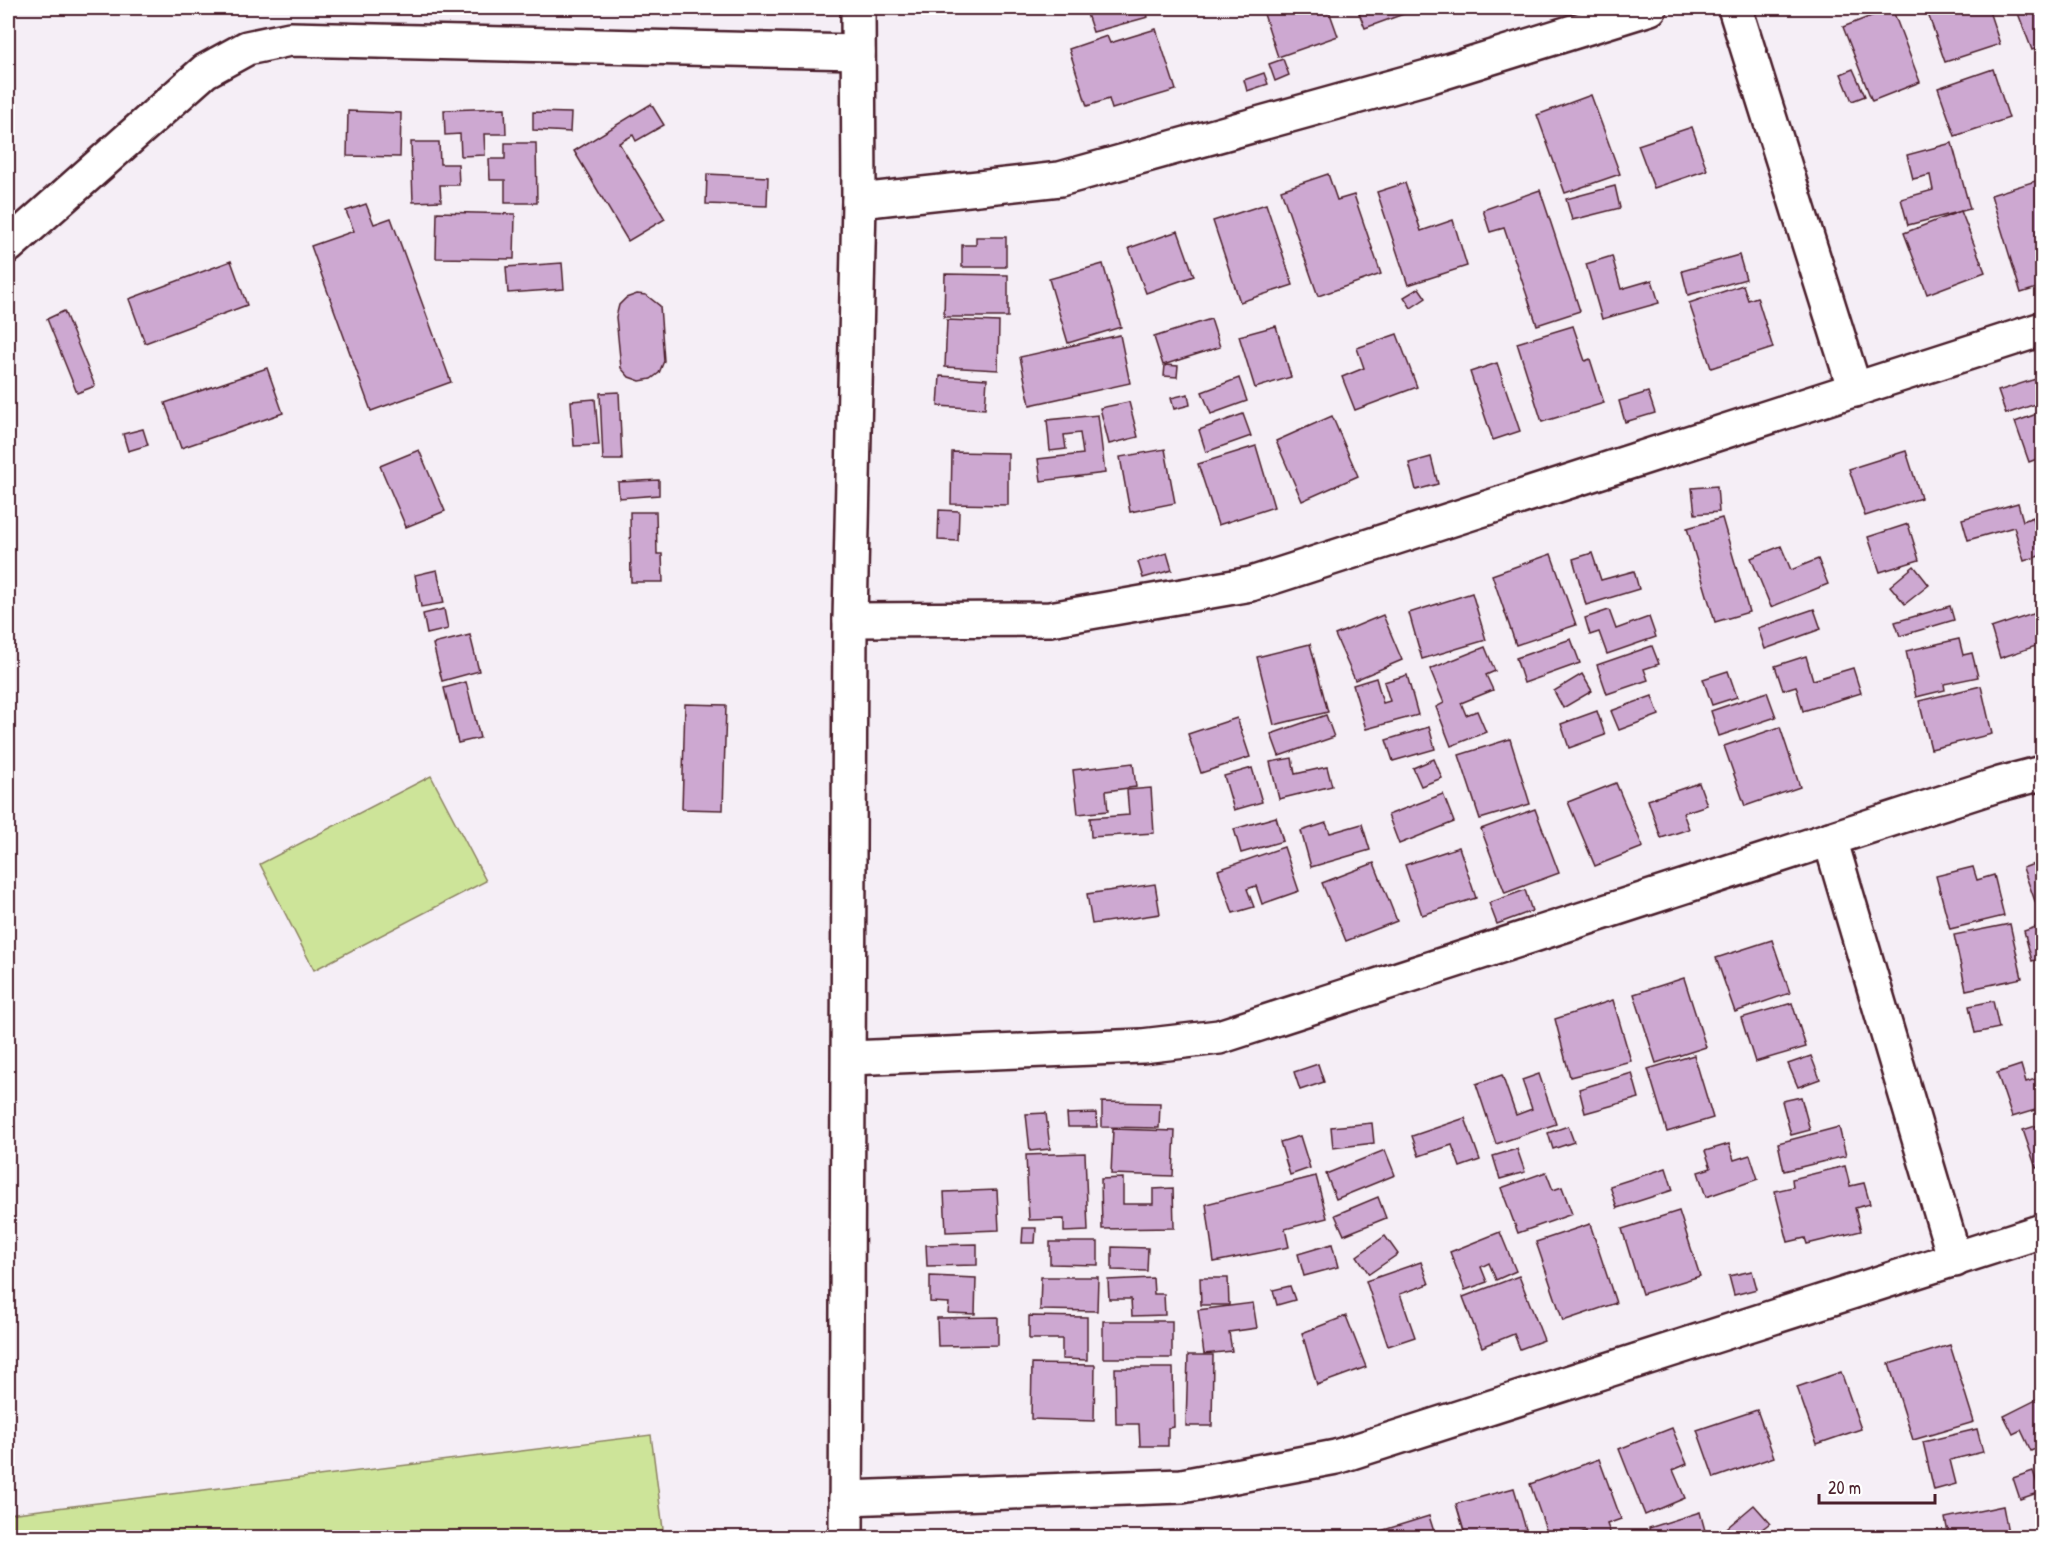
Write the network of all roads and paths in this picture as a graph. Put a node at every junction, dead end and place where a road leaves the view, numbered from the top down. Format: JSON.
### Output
{"nodes":[{"id":1,"x":858,"y":8,"type":"edge"},
{"id":2,"x":1650,"y":8,"type":"edge"},
{"id":3,"x":1735,"y":8,"type":"edge"},
{"id":4,"x":858,"y":52,"type":"junction"},
{"id":5,"x":859,"y":201,"type":"junction"},
{"id":6,"x":8,"y":246,"type":"edge"},
{"id":7,"x":2043,"y":329,"type":"edge"},
{"id":8,"x":1855,"y":390,"type":"junction"},
{"id":9,"x":850,"y":620,"type":"junction"},
{"id":10,"x":2043,"y":773,"type":"edge"},
{"id":11,"x":1830,"y":839,"type":"junction"},
{"id":12,"x":849,"y":1058,"type":"junction"},
{"id":13,"x":2043,"y":1231,"type":"edge"},
{"id":14,"x":1955,"y":1260,"type":"junction"},
{"id":15,"x":846,"y":1498,"type":"junction"},
{"id":16,"x":846,"y":1538,"type":"edge"}],
"edges":[{"from":1,"to":4,"type":"street"},
{"from":2,"to":5,"type":"street"},
{"from":3,"to":8,"type":"street"},
{"from":4,"to":5,"type":"street"},
{"from":4,"to":6,"type":"street"},
{"from":5,"to":9,"type":"street"},
{"from":7,"to":8,"type":"street"},
{"from":8,"to":9,"type":"street"},
{"from":9,"to":12,"type":"street"},
{"from":10,"to":11,"type":"street"},
{"from":11,"to":12,"type":"street"},
{"from":11,"to":14,"type":"street"},
{"from":12,"to":15,"type":"street"},
{"from":13,"to":14,"type":"street"},
{"from":14,"to":15,"type":"street"},
{"from":15,"to":16,"type":"street"}]}
